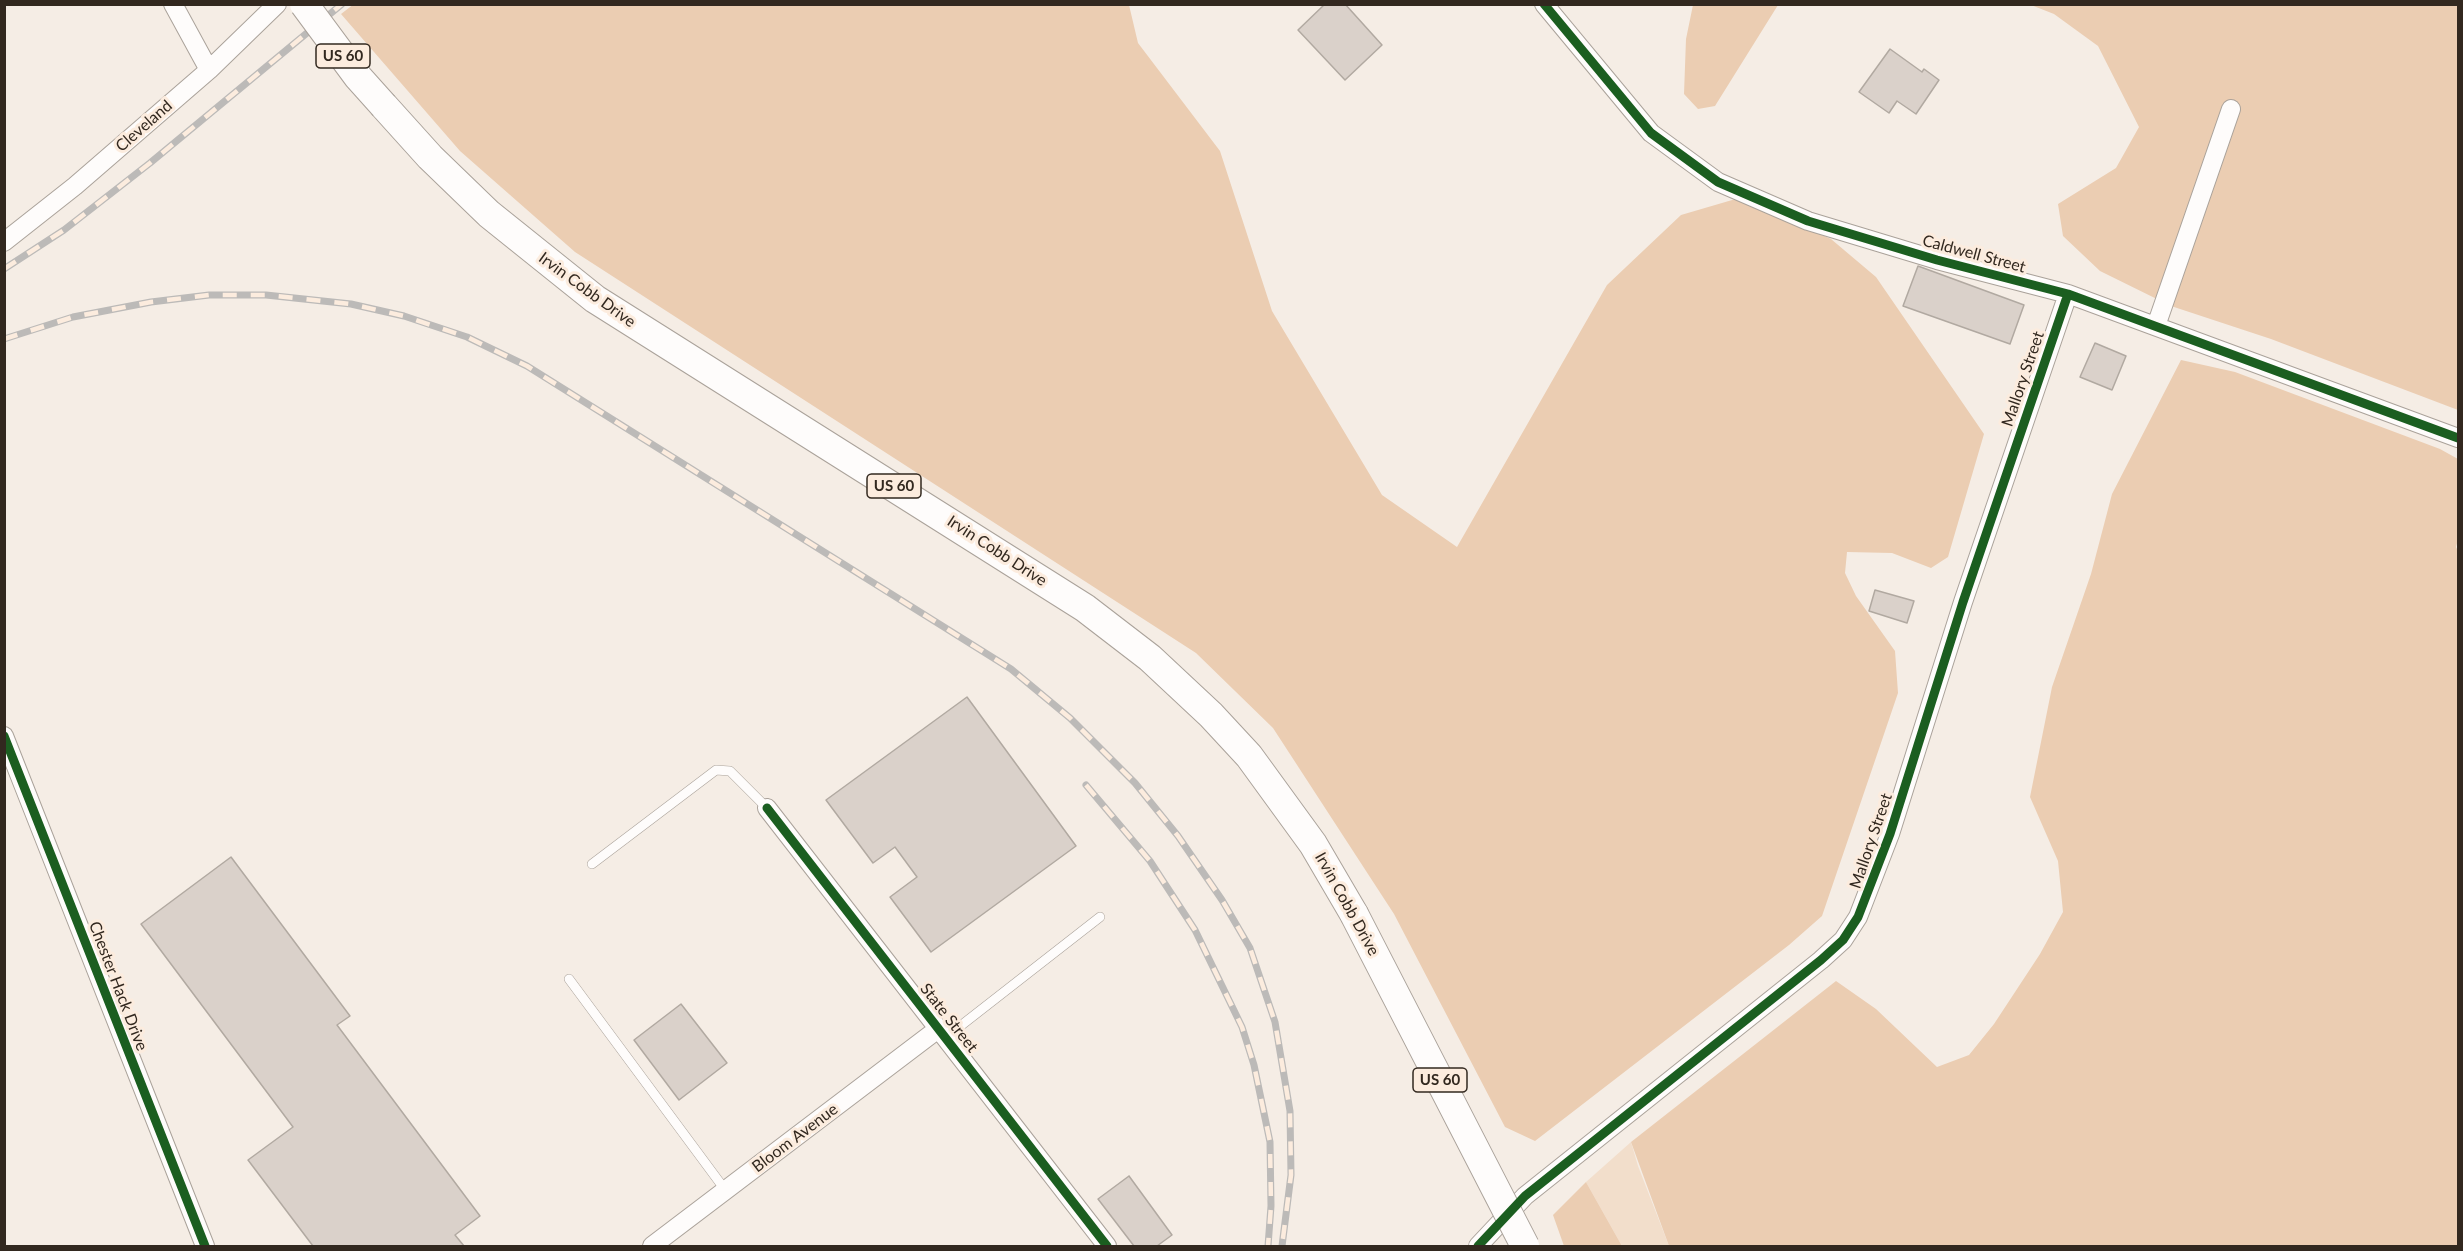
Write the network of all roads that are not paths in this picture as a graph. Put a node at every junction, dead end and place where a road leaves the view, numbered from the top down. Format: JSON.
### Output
{"nodes":[{"id":1,"x":173,"y":4,"type":"edge"},
{"id":2,"x":277,"y":4,"type":"edge"},
{"id":3,"x":304,"y":4,"type":"edge"},
{"id":4,"x":1544,"y":4,"type":"edge"},
{"id":5,"x":208,"y":70,"type":"junction"},
{"id":6,"x":2231,"y":109,"type":"dead end"},
{"id":7,"x":4,"y":242,"type":"edge"},
{"id":8,"x":2068,"y":294,"type":"junction"},
{"id":9,"x":2156,"y":326,"type":"junction"},
{"id":10,"x":2458,"y":438,"type":"edge"},
{"id":11,"x":4,"y":736,"type":"edge"},
{"id":12,"x":767,"y":808,"type":"joint"},
{"id":13,"x":592,"y":864,"type":"dead end"},
{"id":14,"x":1100,"y":917,"type":"dead end"},
{"id":15,"x":569,"y":980,"type":"dead end"},
{"id":16,"x":942,"y":1033,"type":"junction"},
{"id":17,"x":726,"y":1191,"type":"junction"},
{"id":18,"x":205,"y":1246,"type":"edge"},
{"id":19,"x":652,"y":1246,"type":"edge"},
{"id":20,"x":1107,"y":1246,"type":"edge"},
{"id":21,"x":1478,"y":1246,"type":"edge"},
{"id":22,"x":1525,"y":1246,"type":"edge"}],
"edges":[{"from":1,"to":5,"type":"street"},
{"from":2,"to":5,"type":"street","name":"Cleveland"},
{"from":3,"to":22,"type":"main road","name":"Irvin Cobb Drive","number":"US 60","bridge":true},
{"from":4,"to":8,"type":"street","name":"Caldwell Street"},
{"from":5,"to":7,"type":"street","name":"Cleveland"},
{"from":6,"to":9,"type":"street"},
{"from":8,"to":9,"type":"street","name":"Caldwell Street"},
{"from":8,"to":21,"type":"street","name":"Mallory Street"},
{"from":9,"to":10,"type":"street","name":"Caldwell Street"},
{"from":11,"to":18,"type":"street","name":"Chester Hack Drive"},
{"from":12,"to":13,"type":"lane"},
{"from":12,"to":16,"type":"street","name":"State Street"},
{"from":14,"to":16,"type":"lane"},
{"from":15,"to":17,"type":"lane"},
{"from":16,"to":17,"type":"street","name":"Bloom Avenue"},
{"from":16,"to":20,"type":"street","name":"State Street"},
{"from":17,"to":19,"type":"street","name":"Bloom Avenue"}]}
